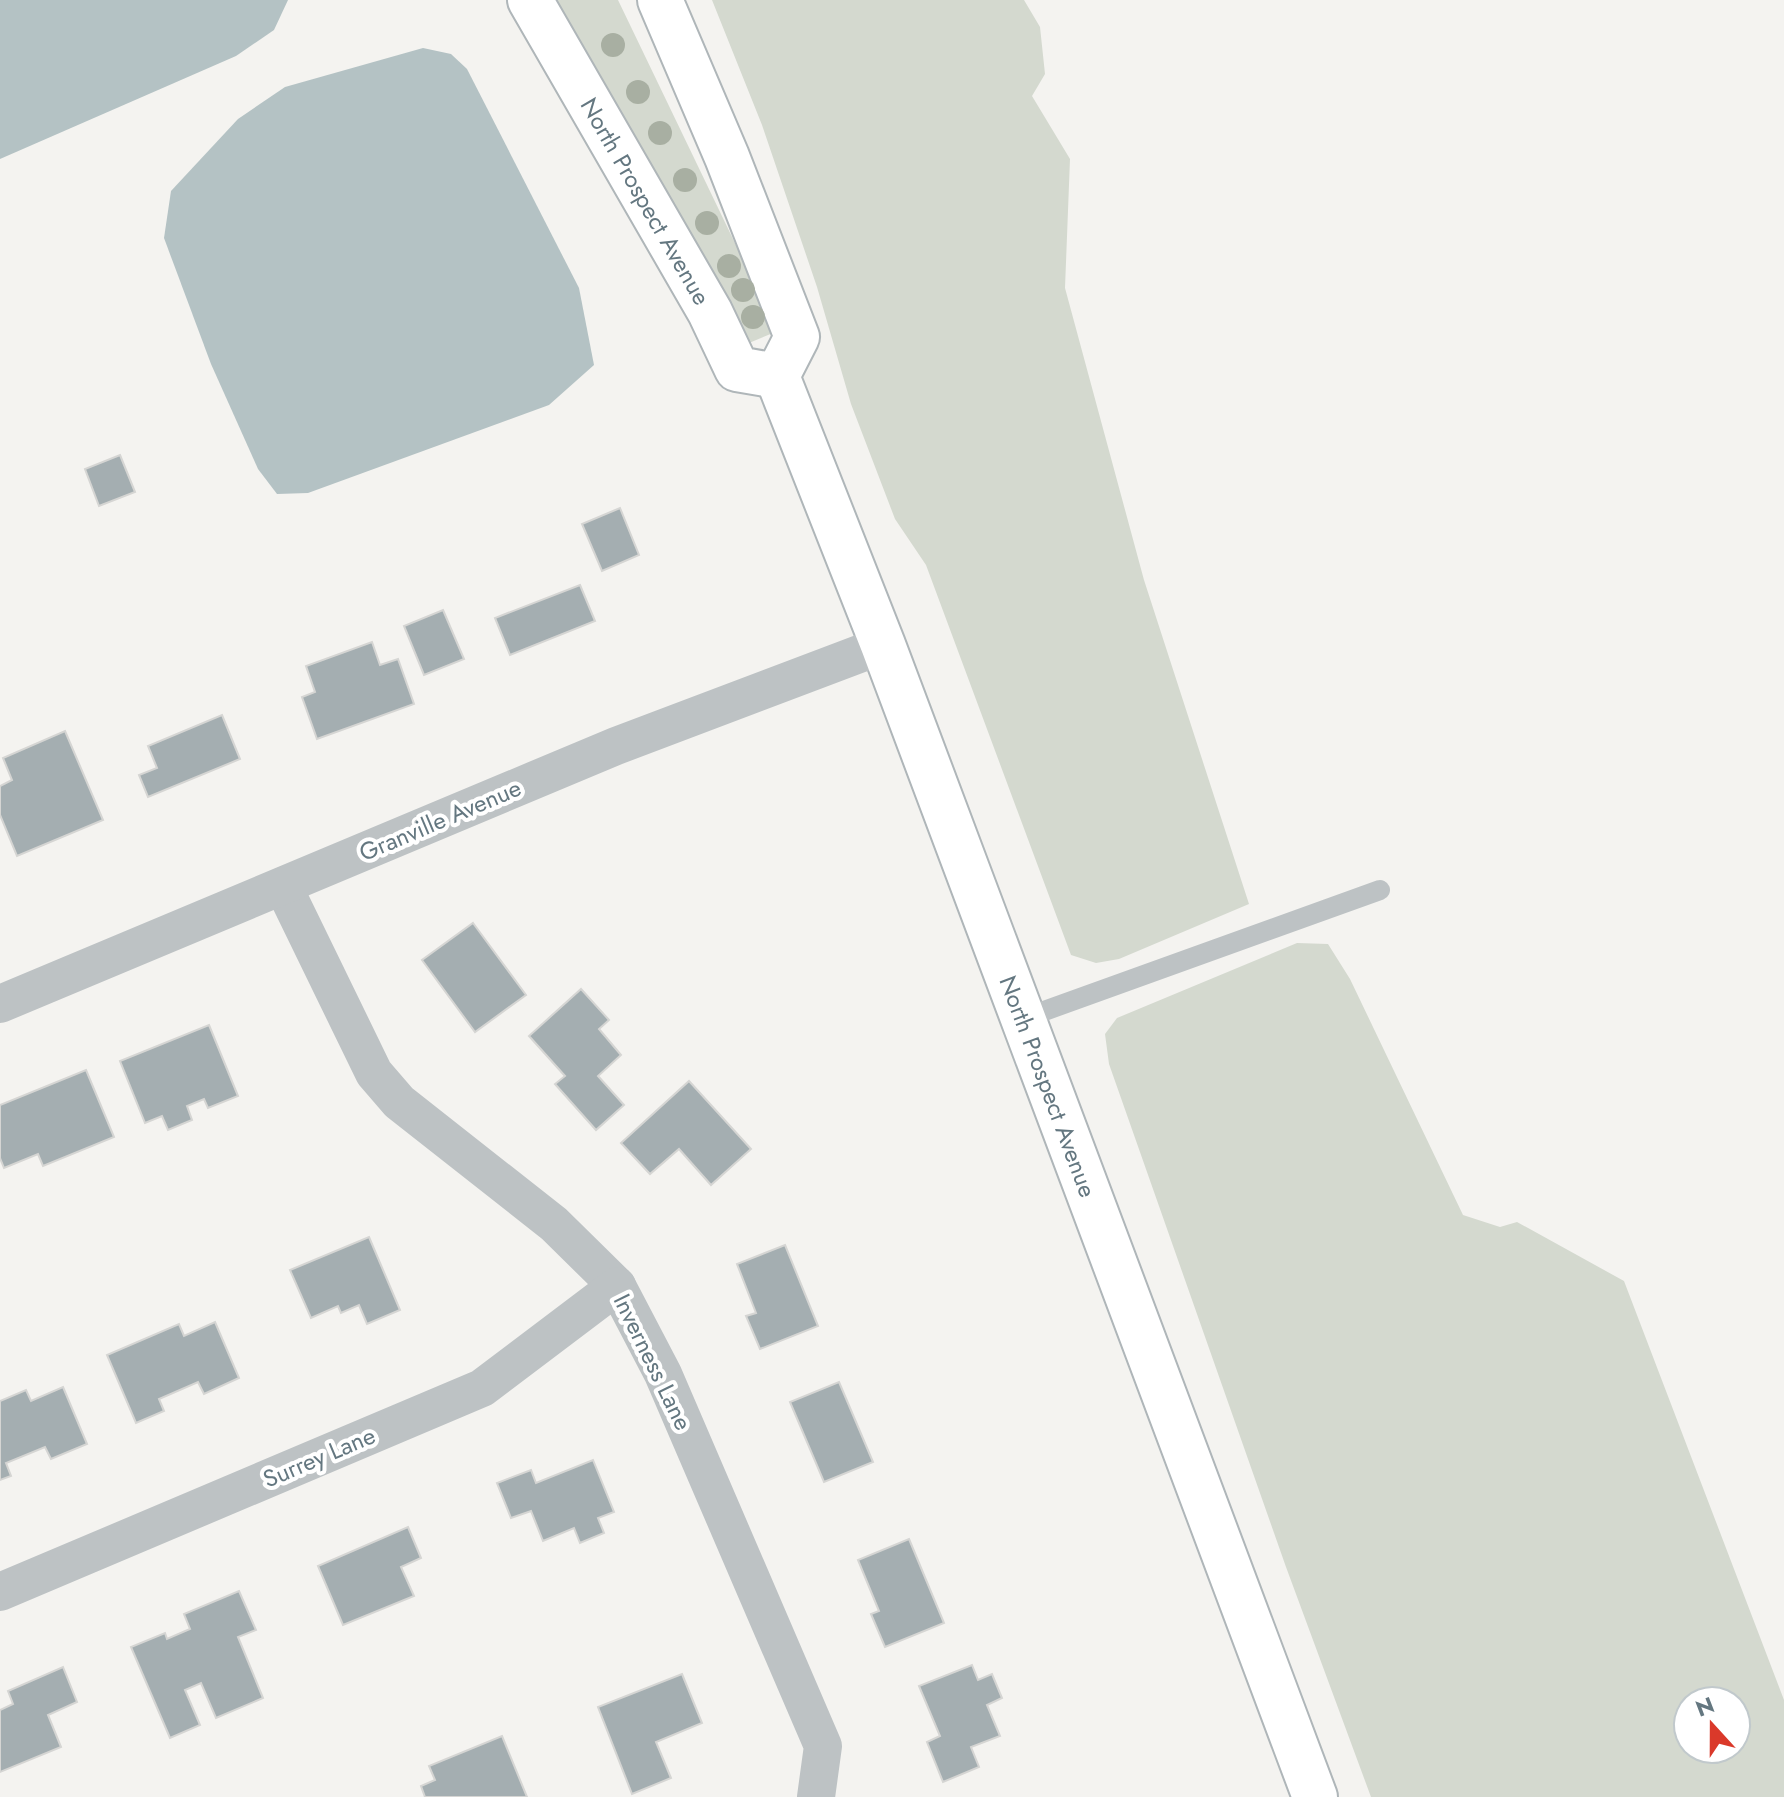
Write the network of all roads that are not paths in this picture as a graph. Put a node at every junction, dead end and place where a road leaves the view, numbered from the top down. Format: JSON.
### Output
{"nodes":[{"id":1,"x":530,"y":0,"type":"edge"},
{"id":2,"x":660,"y":0,"type":"edge"},
{"id":3,"x":777,"y":376,"type":"junction"},
{"id":4,"x":883,"y":645,"type":"junction"},
{"id":5,"x":283,"y":886,"type":"junction"},
{"id":6,"x":1380,"y":890,"type":"dead end"},
{"id":7,"x":0,"y":1004,"type":"edge"},
{"id":8,"x":1022,"y":1019,"type":"junction"},
{"id":9,"x":617,"y":1286,"type":"junction"},
{"id":10,"x":0,"y":1592,"type":"edge"},
{"id":11,"x":816,"y":1797,"type":"edge"},
{"id":12,"x":1315,"y":1797,"type":"edge"}],
"edges":[{"from":1,"to":3,"type":"main road","name":"North Prospect Avenue"},
{"from":2,"to":3,"type":"main road"},
{"from":3,"to":4,"type":"main road","name":"North Prospect Avenue"},
{"from":4,"to":5,"type":"street","name":"Granville Avenue"},
{"from":4,"to":8,"type":"main road","name":"North Prospect Avenue"},
{"from":5,"to":7,"type":"street","name":"Granville Avenue"},
{"from":5,"to":9,"type":"street","name":"Inverness Lane"},
{"from":6,"to":8,"type":"lane"},
{"from":8,"to":12,"type":"main road","name":"North Prospect Avenue"},
{"from":9,"to":10,"type":"street","name":"Surrey Lane"},
{"from":9,"to":11,"type":"street","name":"Inverness Lane"}]}
